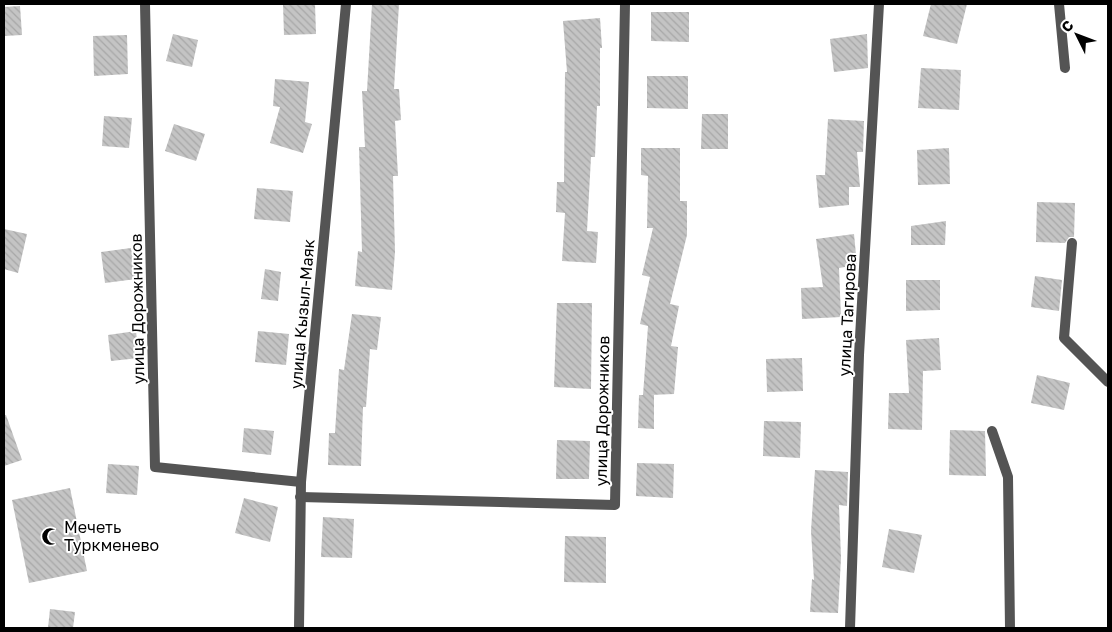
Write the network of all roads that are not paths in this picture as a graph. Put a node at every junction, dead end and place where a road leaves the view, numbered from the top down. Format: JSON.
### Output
{"nodes":[{"id":1,"x":145,"y":4,"type":"edge"},
{"id":2,"x":346,"y":4,"type":"edge"},
{"id":3,"x":625,"y":4,"type":"edge"},
{"id":4,"x":879,"y":4,"type":"edge"},
{"id":5,"x":1059,"y":4,"type":"edge"},
{"id":6,"x":1065,"y":68,"type":"dead end"},
{"id":7,"x":1072,"y":243,"type":"dead end"},
{"id":8,"x":1108,"y":382,"type":"edge"},
{"id":9,"x":992,"y":431,"type":"dead end"},
{"id":10,"x":301,"y":482,"type":"junction"},
{"id":11,"x":300,"y":497,"type":"junction"},
{"id":12,"x":299,"y":628,"type":"edge"},
{"id":13,"x":850,"y":628,"type":"edge"},
{"id":14,"x":1010,"y":628,"type":"edge"}],
"edges":[{"from":1,"to":10,"type":"street","name":"улица Дорожников"},
{"from":2,"to":10,"type":"street","name":"улица Кызыл-Маяк"},
{"from":3,"to":11,"type":"street","name":"улица Дорожников"},
{"from":4,"to":13,"type":"street","name":"улица Тагирова"},
{"from":5,"to":6,"type":"street"},
{"from":7,"to":8,"type":"street"},
{"from":9,"to":14,"type":"street"},
{"from":10,"to":11,"type":"street","name":"улица Кызыл-Маяк"},
{"from":11,"to":12,"type":"street","name":"улица Кызыл-Маяк"}]}
